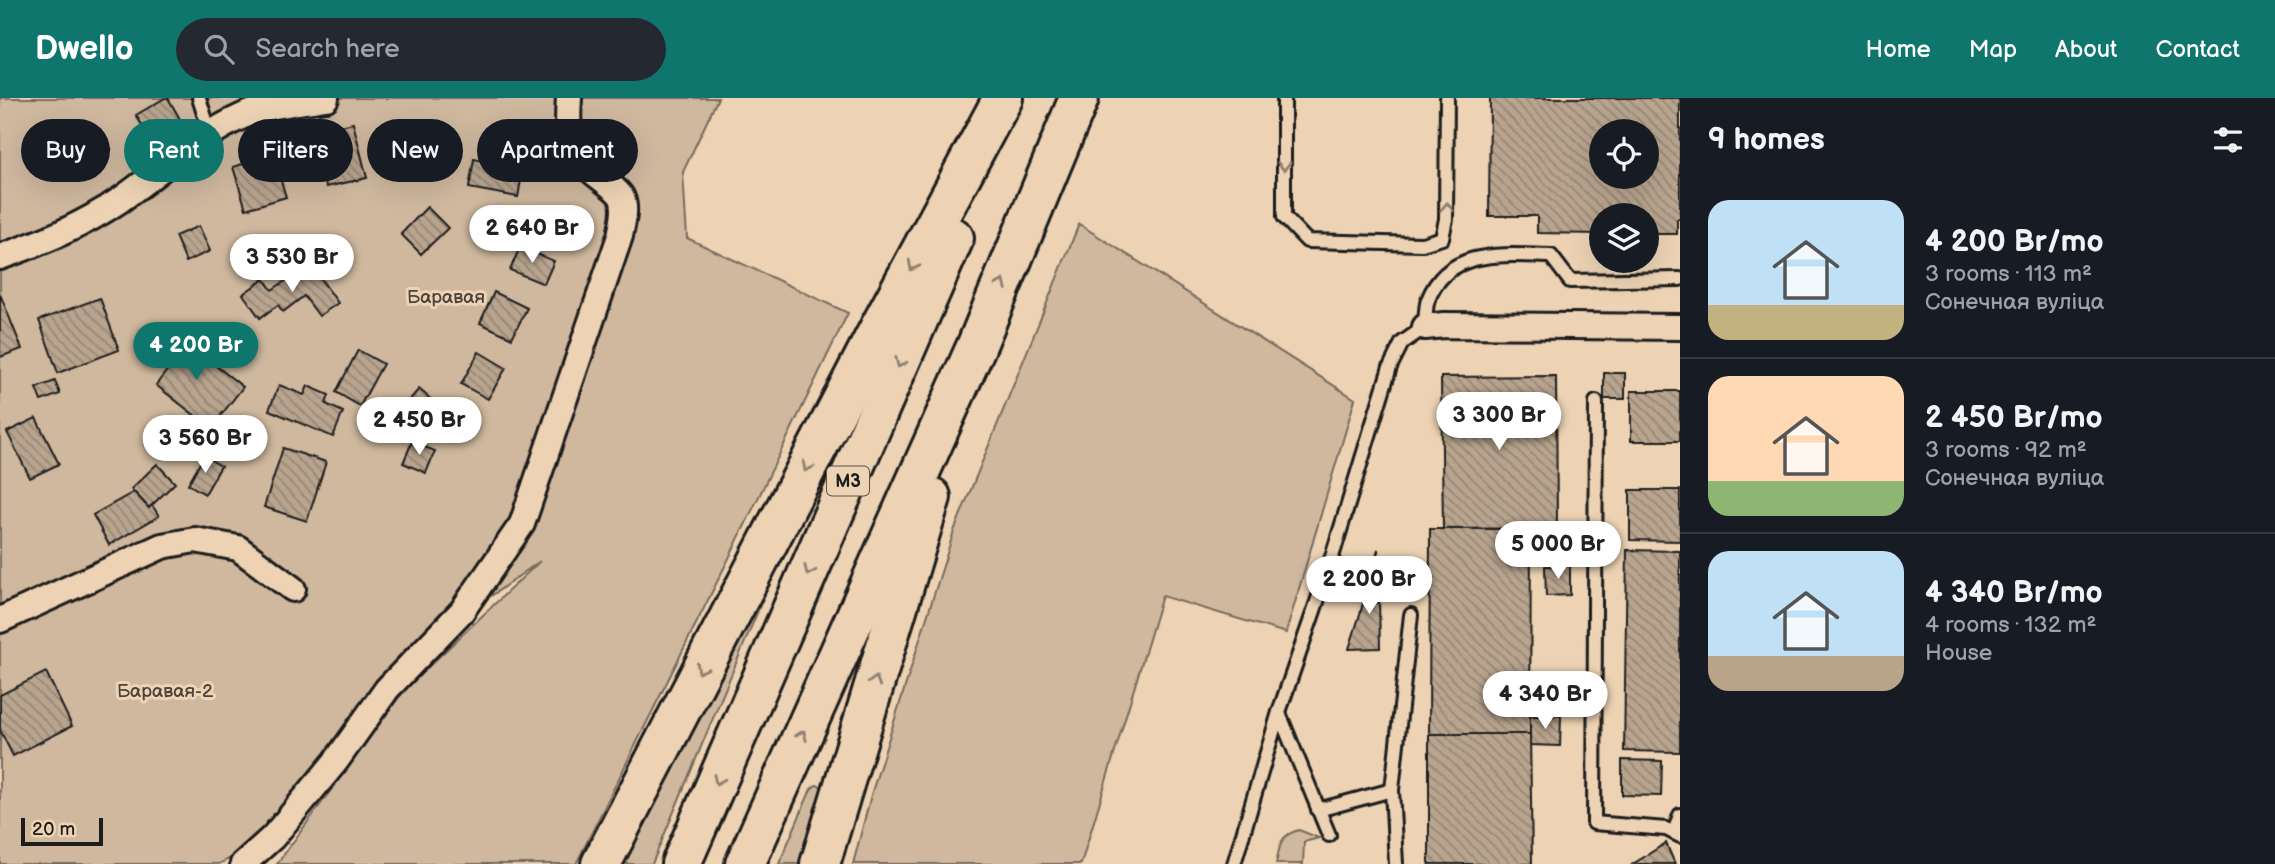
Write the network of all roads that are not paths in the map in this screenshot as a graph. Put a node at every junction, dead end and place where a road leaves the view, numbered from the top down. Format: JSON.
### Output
{"nodes":[{"id":1,"x":199,"y":98,"type":"edge"},
{"id":2,"x":326,"y":98,"type":"edge"},
{"id":3,"x":569,"y":98,"type":"edge"},
{"id":4,"x":1003,"y":98,"type":"edge"},
{"id":5,"x":1015,"y":98,"type":"edge"},
{"id":6,"x":1079,"y":98,"type":"edge"},
{"id":7,"x":1283,"y":98,"type":"edge"},
{"id":8,"x":1447,"y":98,"type":"edge"},
{"id":9,"x":205,"y":119,"type":"edge"},
{"id":10,"x":224,"y":126,"type":"edge"},
{"id":11,"x":144,"y":182,"type":"edge"},
{"id":12,"x":0,"y":257,"type":"edge"},
{"id":13,"x":1680,"y":279,"type":"edge"},
{"id":14,"x":1425,"y":327,"type":"junction"},
{"id":15,"x":1680,"y":327,"type":"edge"},
{"id":16,"x":976,"y":347,"type":"junction"},
{"id":17,"x":1596,"y":402,"type":"dead end"},
{"id":18,"x":293,"y":589,"type":"dead end"},
{"id":19,"x":1411,"y":615,"type":"dead end"},
{"id":20,"x":0,"y":620,"type":"edge"},
{"id":21,"x":1279,"y":712,"type":"junction"},
{"id":22,"x":1392,"y":790,"type":"junction"},
{"id":23,"x":1318,"y":810,"type":"junction"},
{"id":24,"x":1680,"y":815,"type":"edge"},
{"id":25,"x":1677,"y":834,"type":"edge"},
{"id":26,"x":1329,"y":835,"type":"dead end"},
{"id":27,"x":243,"y":864,"type":"edge"},
{"id":28,"x":601,"y":864,"type":"edge"},
{"id":29,"x":681,"y":864,"type":"edge"},
{"id":30,"x":745,"y":864,"type":"edge"},
{"id":31,"x":820,"y":864,"type":"edge"},
{"id":32,"x":1234,"y":864,"type":"edge"},
{"id":33,"x":1396,"y":864,"type":"edge"}],
"edges":[{"from":1,"to":9,"type":"lane"},
{"from":2,"to":10,"type":"street"},
{"from":3,"to":27,"type":"street"},
{"from":4,"to":28,"type":"highway","one_way":true},
{"from":5,"to":29,"type":"highway","number":"М3","one_way":true},
{"from":16,"to":6,"type":"highway","one_way":true},
{"from":7,"to":8,"type":"lane","one_way":true},
{"from":11,"to":12,"type":"street"},
{"from":13,"to":14,"type":"lane"},
{"from":14,"to":15,"type":"street"},
{"from":14,"to":21,"type":"lane"},
{"from":30,"to":16,"type":"highway","one_way":true},
{"from":31,"to":16,"type":"highway","one_way":true},
{"from":17,"to":25,"type":"lane"},
{"from":18,"to":20,"type":"street"},
{"from":19,"to":22,"type":"lane"},
{"from":21,"to":23,"type":"lane"},
{"from":21,"to":32,"type":"lane"},
{"from":22,"to":23,"type":"lane"},
{"from":22,"to":33,"type":"lane"},
{"from":23,"to":26,"type":"lane"},
{"from":24,"to":25,"type":"lane"}]}
